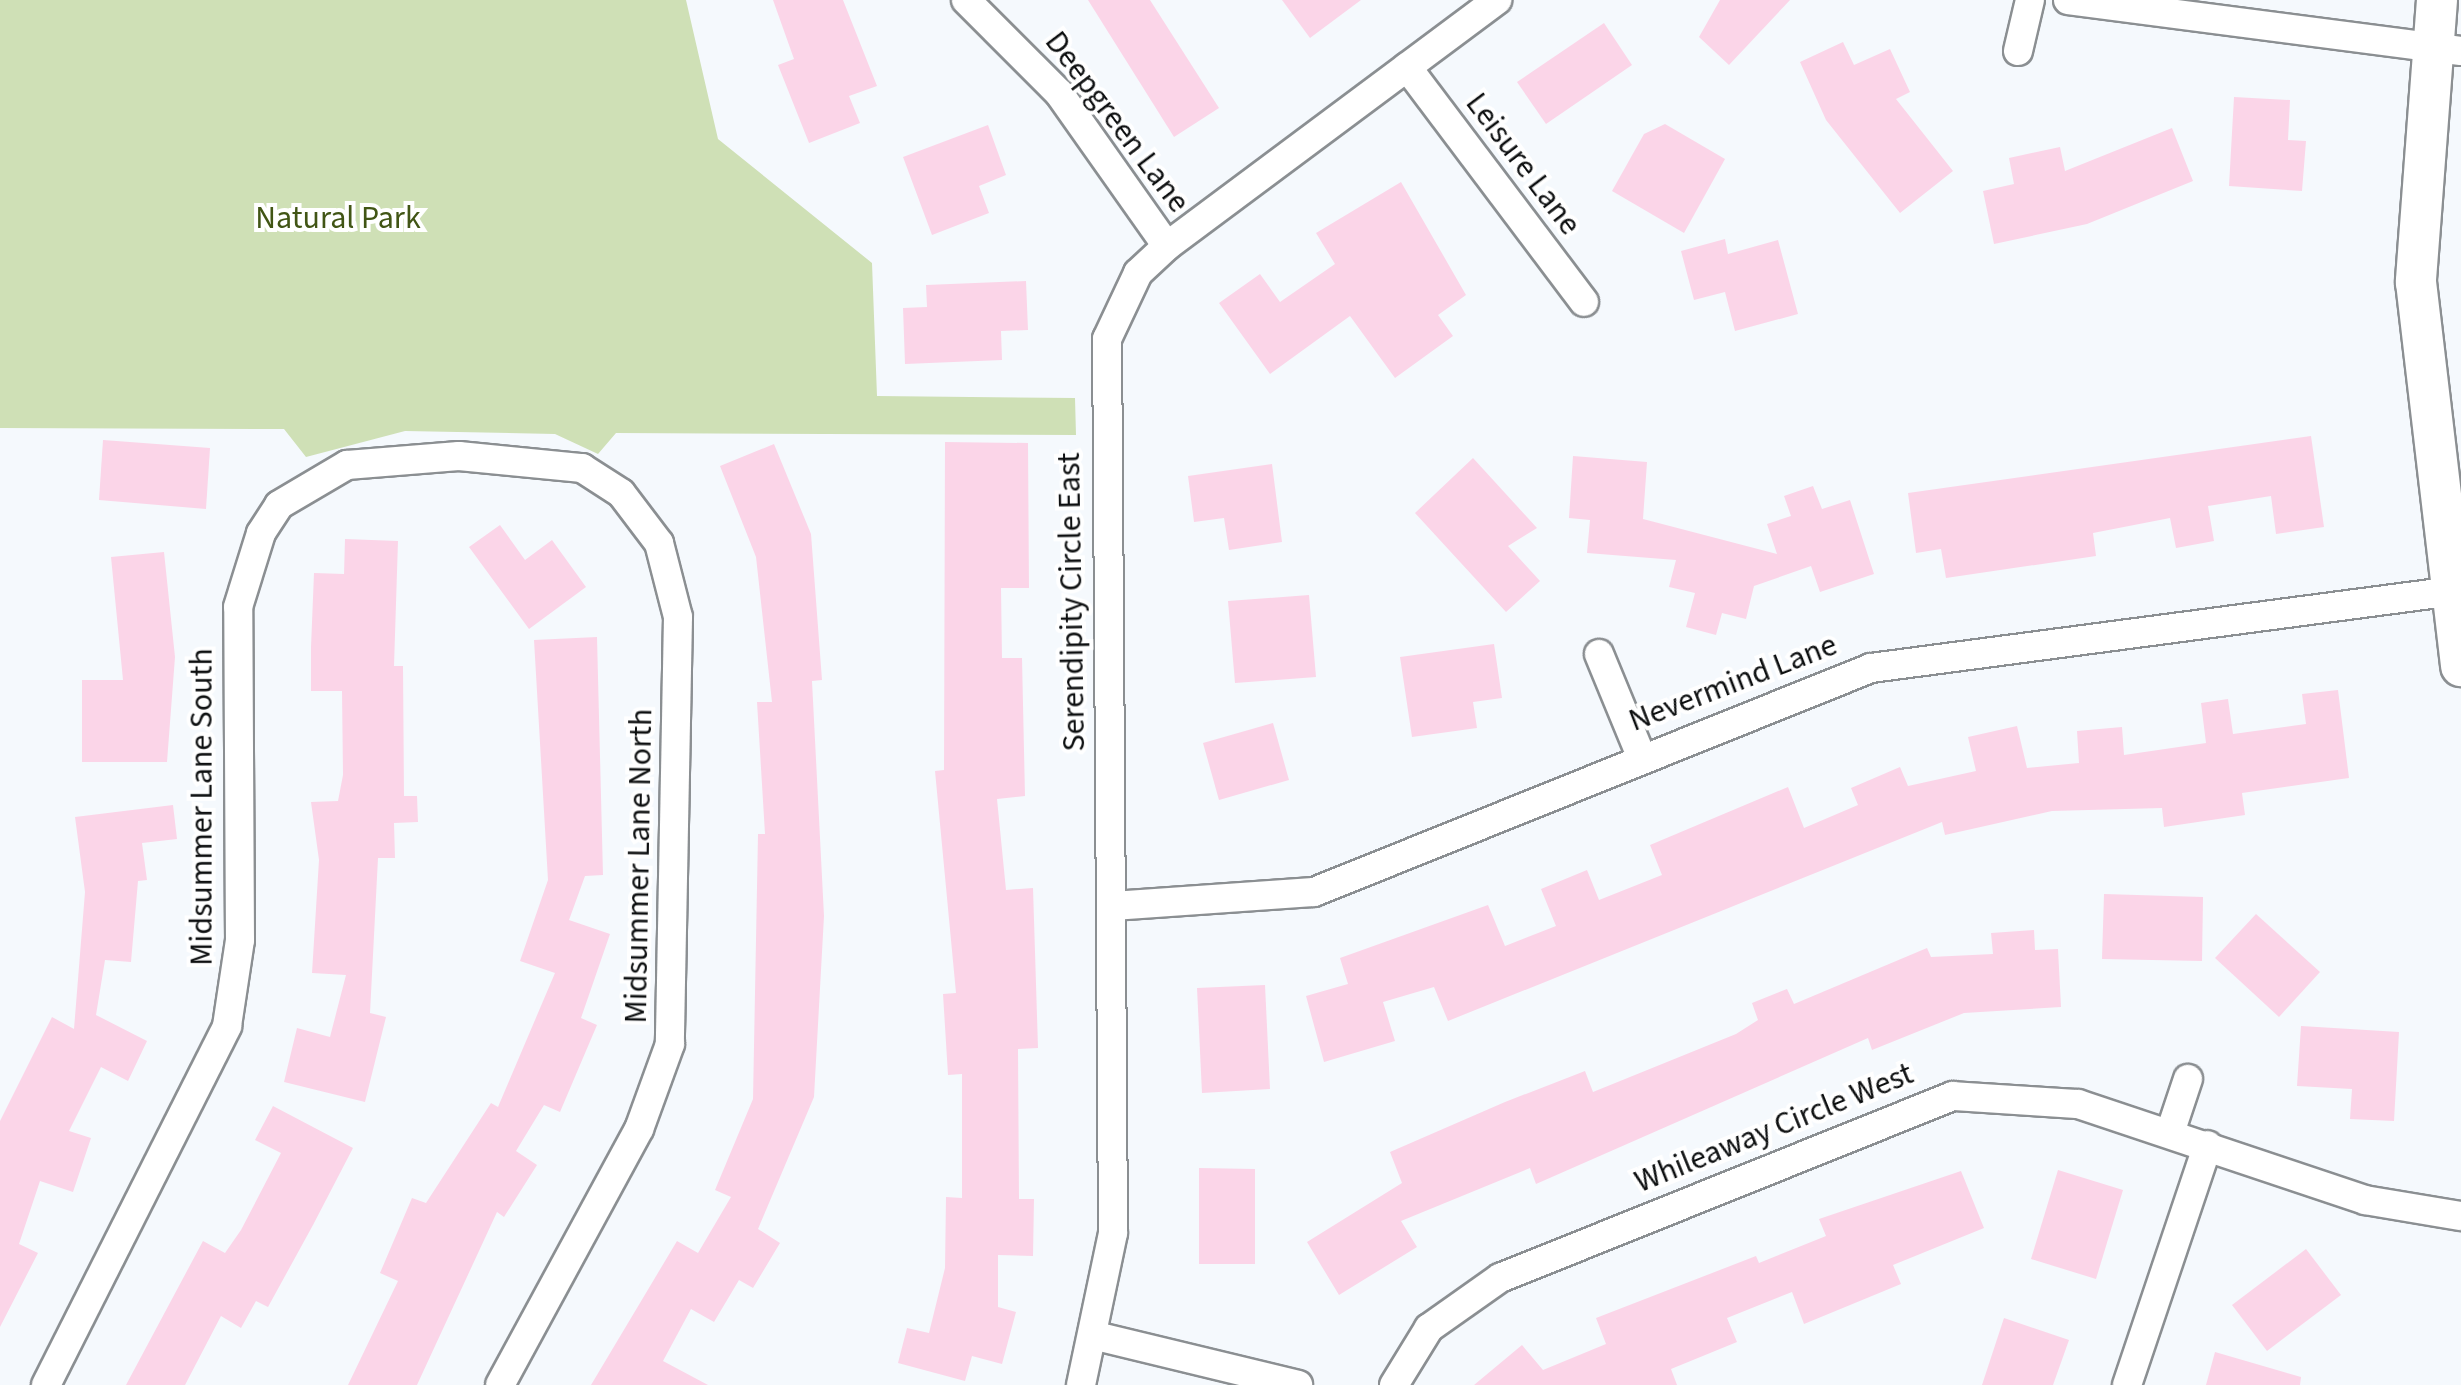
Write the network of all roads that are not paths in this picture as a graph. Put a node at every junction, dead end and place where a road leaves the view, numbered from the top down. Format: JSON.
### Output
{"nodes":[{"id":1,"x":966,"y":0,"type":"edge"},
{"id":2,"x":1498,"y":0,"type":"edge"},
{"id":3,"x":2030,"y":0,"type":"edge"},
{"id":4,"x":2068,"y":0,"type":"edge"},
{"id":5,"x":2437,"y":0,"type":"edge"},
{"id":6,"x":2445,"y":49,"type":"edge"},
{"id":7,"x":2018,"y":51,"type":"dead end"},
{"id":8,"x":1407,"y":67,"type":"junction"},
{"id":9,"x":1167,"y":246,"type":"junction"},
{"id":10,"x":1584,"y":302,"type":"dead end"},
{"id":11,"x":459,"y":456,"type":"joint"},
{"id":12,"x":2456,"y":591,"type":"edge"},
{"id":13,"x":1598,"y":654,"type":"dead end"},
{"id":14,"x":2461,"y":666,"type":"edge"},
{"id":15,"x":1641,"y":756,"type":"junction"},
{"id":16,"x":1112,"y":906,"type":"junction"},
{"id":17,"x":2188,"y":1079,"type":"dead end"},
{"id":18,"x":2170,"y":1133,"type":"junction"},
{"id":19,"x":2208,"y":1145,"type":"junction"},
{"id":20,"x":2461,"y":1216,"type":"edge"},
{"id":21,"x":1096,"y":1336,"type":"junction"},
{"id":22,"x":46,"y":1385,"type":"edge"},
{"id":23,"x":500,"y":1385,"type":"edge"},
{"id":24,"x":1081,"y":1385,"type":"edge"},
{"id":25,"x":1298,"y":1385,"type":"edge"},
{"id":26,"x":1394,"y":1385,"type":"edge"},
{"id":27,"x":2127,"y":1385,"type":"edge"}],
"edges":[{"from":1,"to":9,"type":"street","name":"Deepgreen Lane"},
{"from":2,"to":8,"type":"street","name":"Serendipity Circle East"},
{"from":3,"to":7,"type":"street"},
{"from":4,"to":6,"type":"street"},
{"from":5,"to":6,"type":"main road"},
{"from":6,"to":12,"type":"main road"},
{"from":8,"to":9,"type":"street","name":"Serendipity Circle East"},
{"from":8,"to":10,"type":"street","name":"Leisure Lane"},
{"from":9,"to":16,"type":"street","name":"Serendipity Circle East"},
{"from":11,"to":22,"type":"street","name":"Midsummer Lane South"},
{"from":11,"to":23,"type":"street","name":"Midsummer Lane North"},
{"from":12,"to":14,"type":"main road"},
{"from":12,"to":15,"type":"street","name":"Nevermind Lane"},
{"from":13,"to":15,"type":"street"},
{"from":15,"to":16,"type":"street","name":"Nevermind Lane"},
{"from":16,"to":21,"type":"street","name":"Serendipity Circle East"},
{"from":17,"to":18,"type":"street"},
{"from":18,"to":19,"type":"street","name":"Whileaway Circle West"},
{"from":18,"to":26,"type":"street","name":"Whileaway Circle West"},
{"from":19,"to":20,"type":"street","name":"Whileaway Circle West"},
{"from":19,"to":27,"type":"street"},
{"from":21,"to":24,"type":"street","name":"Serendipity Circle East"},
{"from":21,"to":25,"type":"street"}]}
